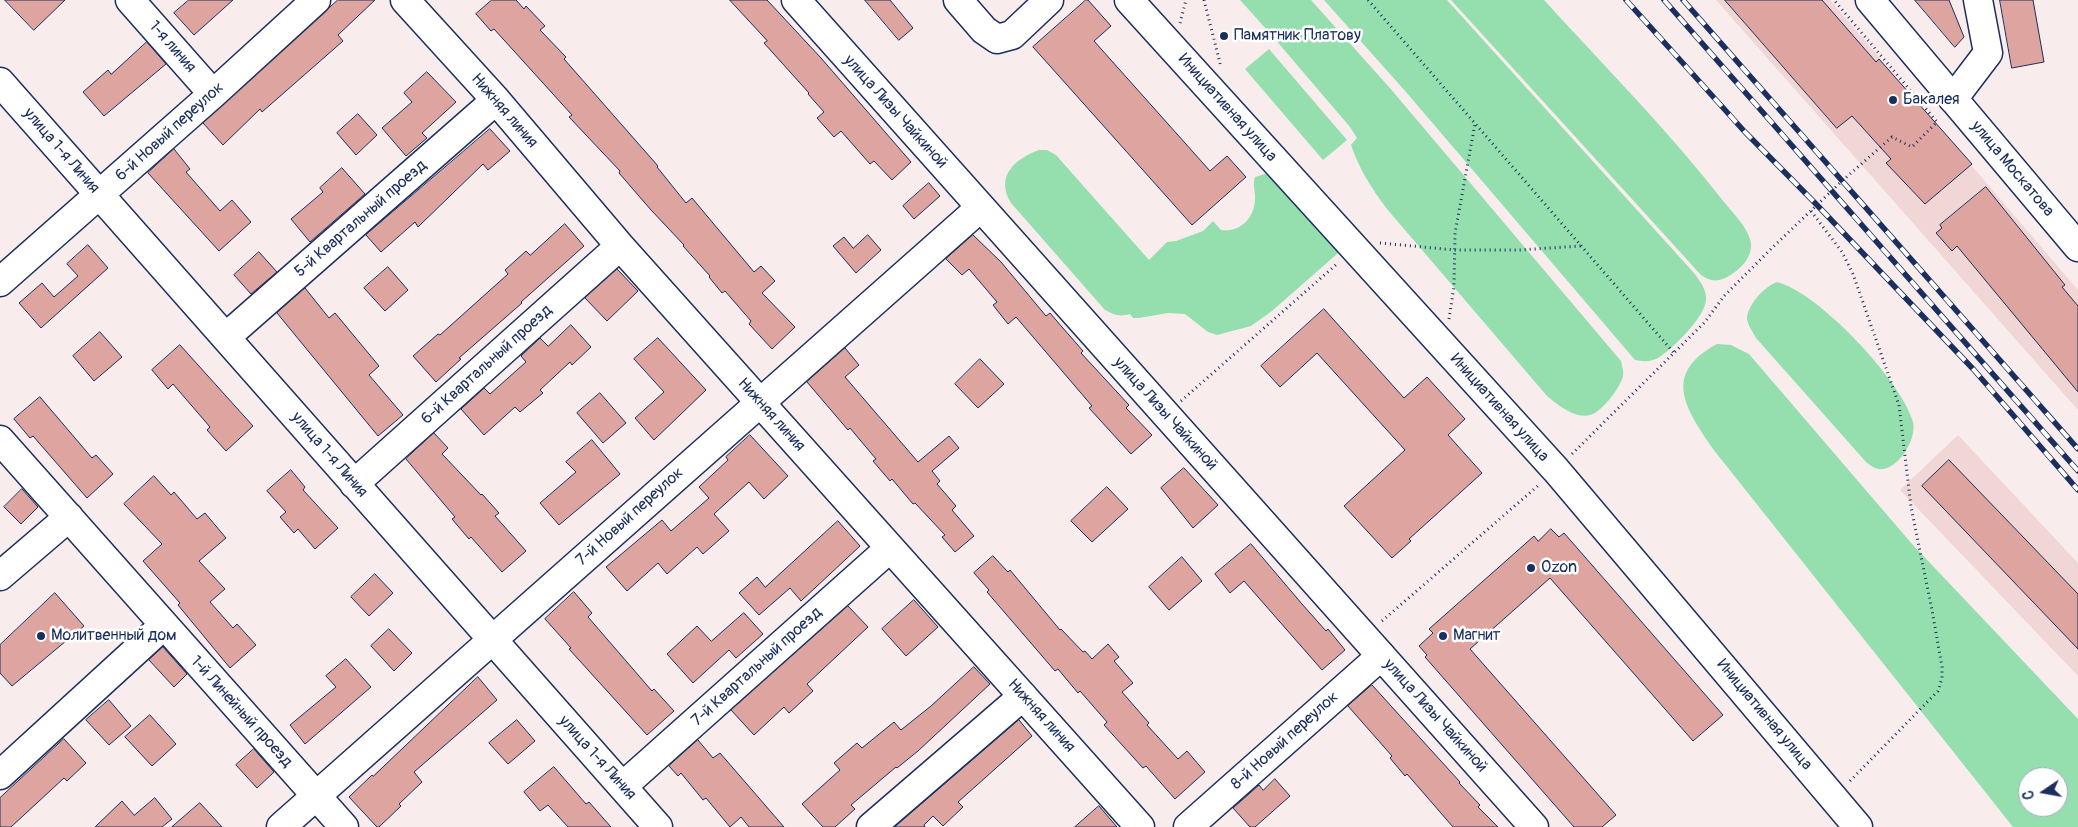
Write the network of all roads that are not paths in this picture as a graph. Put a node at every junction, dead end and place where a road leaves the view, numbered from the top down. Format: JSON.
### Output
{"nodes":[{"id":1,"x":130,"y":0,"type":"edge"},
{"id":2,"x":316,"y":0,"type":"edge"},
{"id":3,"x":405,"y":0,"type":"edge"},
{"id":4,"x":796,"y":0,"type":"edge"},
{"id":5,"x":958,"y":0,"type":"edge"},
{"id":6,"x":1049,"y":0,"type":"edge"},
{"id":7,"x":1128,"y":0,"type":"edge"},
{"id":8,"x":1870,"y":0,"type":"edge"},
{"id":9,"x":1978,"y":0,"type":"edge"},
{"id":10,"x":0,"y":82,"type":"edge"},
{"id":11,"x":213,"y":94,"type":"junction"},
{"id":12,"x":1953,"y":99,"type":"junction"},
{"id":13,"x":496,"y":100,"type":"junction"},
{"id":14,"x":99,"y":195,"type":"junction"},
{"id":15,"x":980,"y":208,"type":"junction"},
{"id":16,"x":620,"y":246,"type":"junction"},
{"id":17,"x":2078,"y":247,"type":"edge"},
{"id":18,"x":0,"y":282,"type":"edge"},
{"id":19,"x":226,"y":337,"type":"junction"},
{"id":20,"x":760,"y":402,"type":"junction"},
{"id":21,"x":0,"y":440,"type":"edge"},
{"id":22,"x":354,"y":484,"type":"junction"},
{"id":23,"x":69,"y":517,"type":"junction"},
{"id":24,"x":890,"y":548,"type":"junction"},
{"id":25,"x":0,"y":576,"type":"edge"},
{"id":26,"x":164,"y":625,"type":"junction"},
{"id":27,"x":492,"y":639,"type":"junction"},
{"id":28,"x":1381,"y":656,"type":"junction"},
{"id":29,"x":1023,"y":696,"type":"junction"},
{"id":30,"x":0,"y":775,"type":"edge"},
{"id":31,"x":623,"y":786,"type":"junction"},
{"id":32,"x":316,"y":796,"type":"junction"},
{"id":33,"x":281,"y":827,"type":"edge"},
{"id":34,"x":344,"y":827,"type":"edge"},
{"id":35,"x":658,"y":827,"type":"edge"},
{"id":36,"x":871,"y":827,"type":"edge"},
{"id":37,"x":1140,"y":827,"type":"edge"},
{"id":38,"x":1188,"y":827,"type":"edge"},
{"id":39,"x":1534,"y":827,"type":"edge"},
{"id":40,"x":1858,"y":827,"type":"edge"}],
"edges":[{"from":1,"to":11,"type":"street","name":"1-я линия"},
{"from":2,"to":11,"type":"street","name":"6-й Новый переулок"},
{"from":3,"to":13,"type":"street","name":"Нижняя линия"},
{"from":4,"to":15,"type":"street","name":"улица Лизы Чайкиной"},
{"from":5,"to":6,"type":"street"},
{"from":7,"to":40,"type":"street","name":"Инициативная улица"},
{"from":8,"to":12,"type":"street","name":"улица Москатова"},
{"from":9,"to":12,"type":"street"},
{"from":10,"to":14,"type":"street","name":"улица 1-я Линия"},
{"from":11,"to":14,"type":"street","name":"6-й Новый переулок"},
{"from":12,"to":17,"type":"street","name":"улица Москатова"},
{"from":13,"to":16,"type":"street","name":"Нижняя линия"},
{"from":13,"to":19,"type":"street","name":"5-й Квартальный проезд"},
{"from":14,"to":18,"type":"street","name":"6-й Новый переулок"},
{"from":14,"to":19,"type":"street","name":"улица 1-я Линия"},
{"from":15,"to":20,"type":"street","name":"7-й Новый переулок"},
{"from":15,"to":28,"type":"street","name":"улица Лизы Чайкиной"},
{"from":16,"to":20,"type":"street","name":"Нижняя линия"},
{"from":16,"to":22,"type":"street","name":"6-й Квартальный проезд"},
{"from":19,"to":22,"type":"street","name":"улица 1-я Линия"},
{"from":20,"to":24,"type":"street","name":"Нижняя линия"},
{"from":20,"to":27,"type":"street","name":"7-й Новый переулок"},
{"from":21,"to":23,"type":"street","name":"1-й Линейный проезд"},
{"from":22,"to":27,"type":"street","name":"улица 1-я Линия"},
{"from":23,"to":25,"type":"street"},
{"from":23,"to":26,"type":"street","name":"1-й Линейный проезд"},
{"from":24,"to":29,"type":"street","name":"Нижняя линия"},
{"from":24,"to":31,"type":"street","name":"7-й Квартальный проезд"},
{"from":26,"to":30,"type":"street"},
{"from":26,"to":32,"type":"street","name":"1-й Линейный проезд"},
{"from":27,"to":31,"type":"street","name":"улица 1-я Линия"},
{"from":27,"to":32,"type":"street","name":"7-й Новый переулок"},
{"from":28,"to":38,"type":"street","name":"8-й Новый переулок"},
{"from":28,"to":39,"type":"street","name":"улица Лизы Чайкиной"},
{"from":29,"to":36,"type":"street"},
{"from":29,"to":37,"type":"street","name":"Нижняя линия"},
{"from":31,"to":35,"type":"street","name":"улица 1-я Линия"},
{"from":32,"to":33,"type":"street","name":"7-й Новый переулок"},
{"from":32,"to":34,"type":"street","name":"1-й Линейный проезд"}]}
